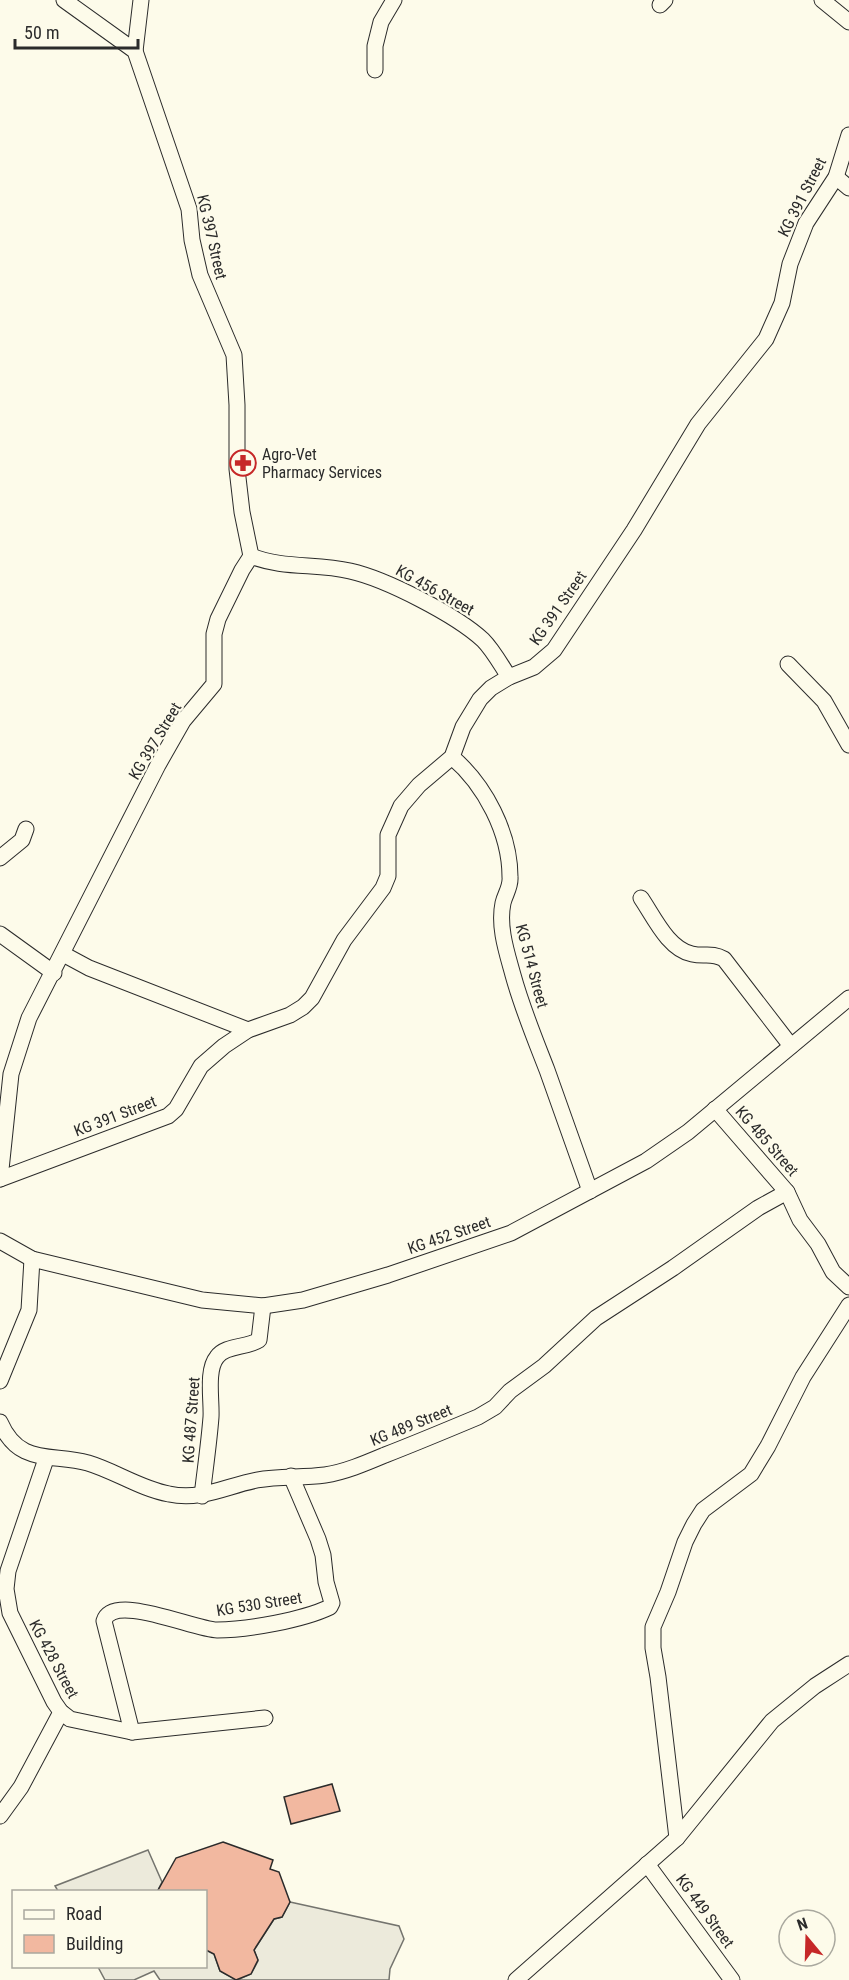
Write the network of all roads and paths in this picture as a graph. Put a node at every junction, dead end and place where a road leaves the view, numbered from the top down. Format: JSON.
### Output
{"nodes":[{"id":1,"x":64,"y":0,"type":"edge"},
{"id":2,"x":141,"y":0,"type":"edge"},
{"id":3,"x":394,"y":0,"type":"edge"},
{"id":4,"x":822,"y":0,"type":"edge"},
{"id":5,"x":849,"y":22,"type":"edge"},
{"id":6,"x":135,"y":51,"type":"junction"},
{"id":7,"x":375,"y":70,"type":"dead end"},
{"id":8,"x":849,"y":135,"type":"edge"},
{"id":9,"x":836,"y":177,"type":"junction"},
{"id":10,"x":849,"y":188,"type":"edge"},
{"id":11,"x":251,"y":556,"type":"junction"},
{"id":12,"x":788,"y":664,"type":"dead end"},
{"id":13,"x":509,"y":677,"type":"junction"},
{"id":14,"x":849,"y":746,"type":"edge"},
{"id":15,"x":452,"y":757,"type":"junction"},
{"id":16,"x":26,"y":829,"type":"dead end"},
{"id":17,"x":0,"y":858,"type":"edge"},
{"id":18,"x":641,"y":898,"type":"dead end"},
{"id":19,"x":0,"y":934,"type":"edge"},
{"id":20,"x":63,"y":954,"type":"junction"},
{"id":21,"x":54,"y":973,"type":"junction"},
{"id":22,"x":849,"y":998,"type":"edge"},
{"id":23,"x":248,"y":1030,"type":"junction"},
{"id":24,"x":791,"y":1046,"type":"junction"},
{"id":25,"x":716,"y":1109,"type":"junction"},
{"id":26,"x":0,"y":1179,"type":"edge"},
{"id":27,"x":590,"y":1191,"type":"junction"},
{"id":28,"x":787,"y":1192,"type":"junction"},
{"id":29,"x":0,"y":1241,"type":"edge"},
{"id":30,"x":32,"y":1258,"type":"junction"},
{"id":31,"x":849,"y":1287,"type":"edge"},
{"id":32,"x":849,"y":1305,"type":"edge"},
{"id":33,"x":263,"y":1306,"type":"junction"},
{"id":34,"x":0,"y":1381,"type":"edge"},
{"id":35,"x":0,"y":1422,"type":"edge"},
{"id":36,"x":46,"y":1459,"type":"junction"},
{"id":37,"x":291,"y":1476,"type":"junction"},
{"id":38,"x":202,"y":1496,"type":"junction"},
{"id":39,"x":849,"y":1665,"type":"edge"},
{"id":40,"x":61,"y":1712,"type":"junction"},
{"id":41,"x":265,"y":1718,"type":"dead end"},
{"id":42,"x":132,"y":1732,"type":"junction"},
{"id":43,"x":0,"y":1816,"type":"edge"},
{"id":44,"x":677,"y":1838,"type":"junction"},
{"id":45,"x":647,"y":1864,"type":"junction"},
{"id":46,"x":516,"y":1980,"type":"edge"},
{"id":47,"x":732,"y":1980,"type":"edge"}],
"edges":[{"from":1,"to":6,"type":"street"},
{"from":2,"to":6,"type":"street"},
{"from":3,"to":7,"type":"street"},
{"from":4,"to":5,"type":"street"},
{"from":6,"to":11,"type":"street","name":"KG 397 Street"},
{"from":8,"to":9,"type":"street","name":"KG 391 Street"},
{"from":9,"to":10,"type":"street"},
{"from":9,"to":13,"type":"street","name":"KG 391 Street"},
{"from":11,"to":13,"type":"street","name":"KG 456 Street"},
{"from":11,"to":20,"type":"street","name":"KG 397 Street"},
{"from":12,"to":14,"type":"street"},
{"from":13,"to":15,"type":"street","name":"KG 391 Street"},
{"from":15,"to":23,"type":"street","name":"KG 391 Street"},
{"from":15,"to":27,"type":"street","name":"KG 514 Street"},
{"from":16,"to":17,"type":"street"},
{"from":18,"to":24,"type":"street"},
{"from":19,"to":21,"type":"street"},
{"from":20,"to":21,"type":"street","name":"KG 397 Street"},
{"from":20,"to":23,"type":"street"},
{"from":21,"to":26,"type":"street","name":"KG 397 Street"},
{"from":22,"to":24,"type":"street","name":"KG 452 Street"},
{"from":23,"to":26,"type":"street","name":"KG 391 Street"},
{"from":24,"to":25,"type":"street","name":"KG 452 Street"},
{"from":25,"to":27,"type":"street","name":"KG 452 Street"},
{"from":25,"to":28,"type":"street","name":"KG 485 Street"},
{"from":27,"to":33,"type":"street","name":"KG 452 Street"},
{"from":28,"to":31,"type":"street","name":"KG 485 Street"},
{"from":28,"to":37,"type":"street","name":"KG 489 Street"},
{"from":29,"to":30,"type":"street","name":"KG 452 Street"},
{"from":30,"to":33,"type":"street","name":"KG 452 Street"},
{"from":30,"to":34,"type":"street"},
{"from":32,"to":44,"type":"street"},
{"from":33,"to":38,"type":"street","name":"KG 487 Street"},
{"from":35,"to":36,"type":"street","name":"KG 489 Street"},
{"from":36,"to":38,"type":"street","name":"KG 489 Street"},
{"from":36,"to":40,"type":"street","name":"KG 428 Street"},
{"from":37,"to":38,"type":"street","name":"KG 489 Street"},
{"from":37,"to":42,"type":"street","name":"KG 530 Street"},
{"from":39,"to":44,"type":"street"},
{"from":40,"to":42,"type":"street","name":"KG 428 Street"},
{"from":40,"to":43,"type":"street"},
{"from":41,"to":42,"type":"street","name":"KG 428 Street"},
{"from":44,"to":45,"type":"street"},
{"from":45,"to":46,"type":"street"},
{"from":45,"to":47,"type":"street","name":"KG 449 Street"}]}
